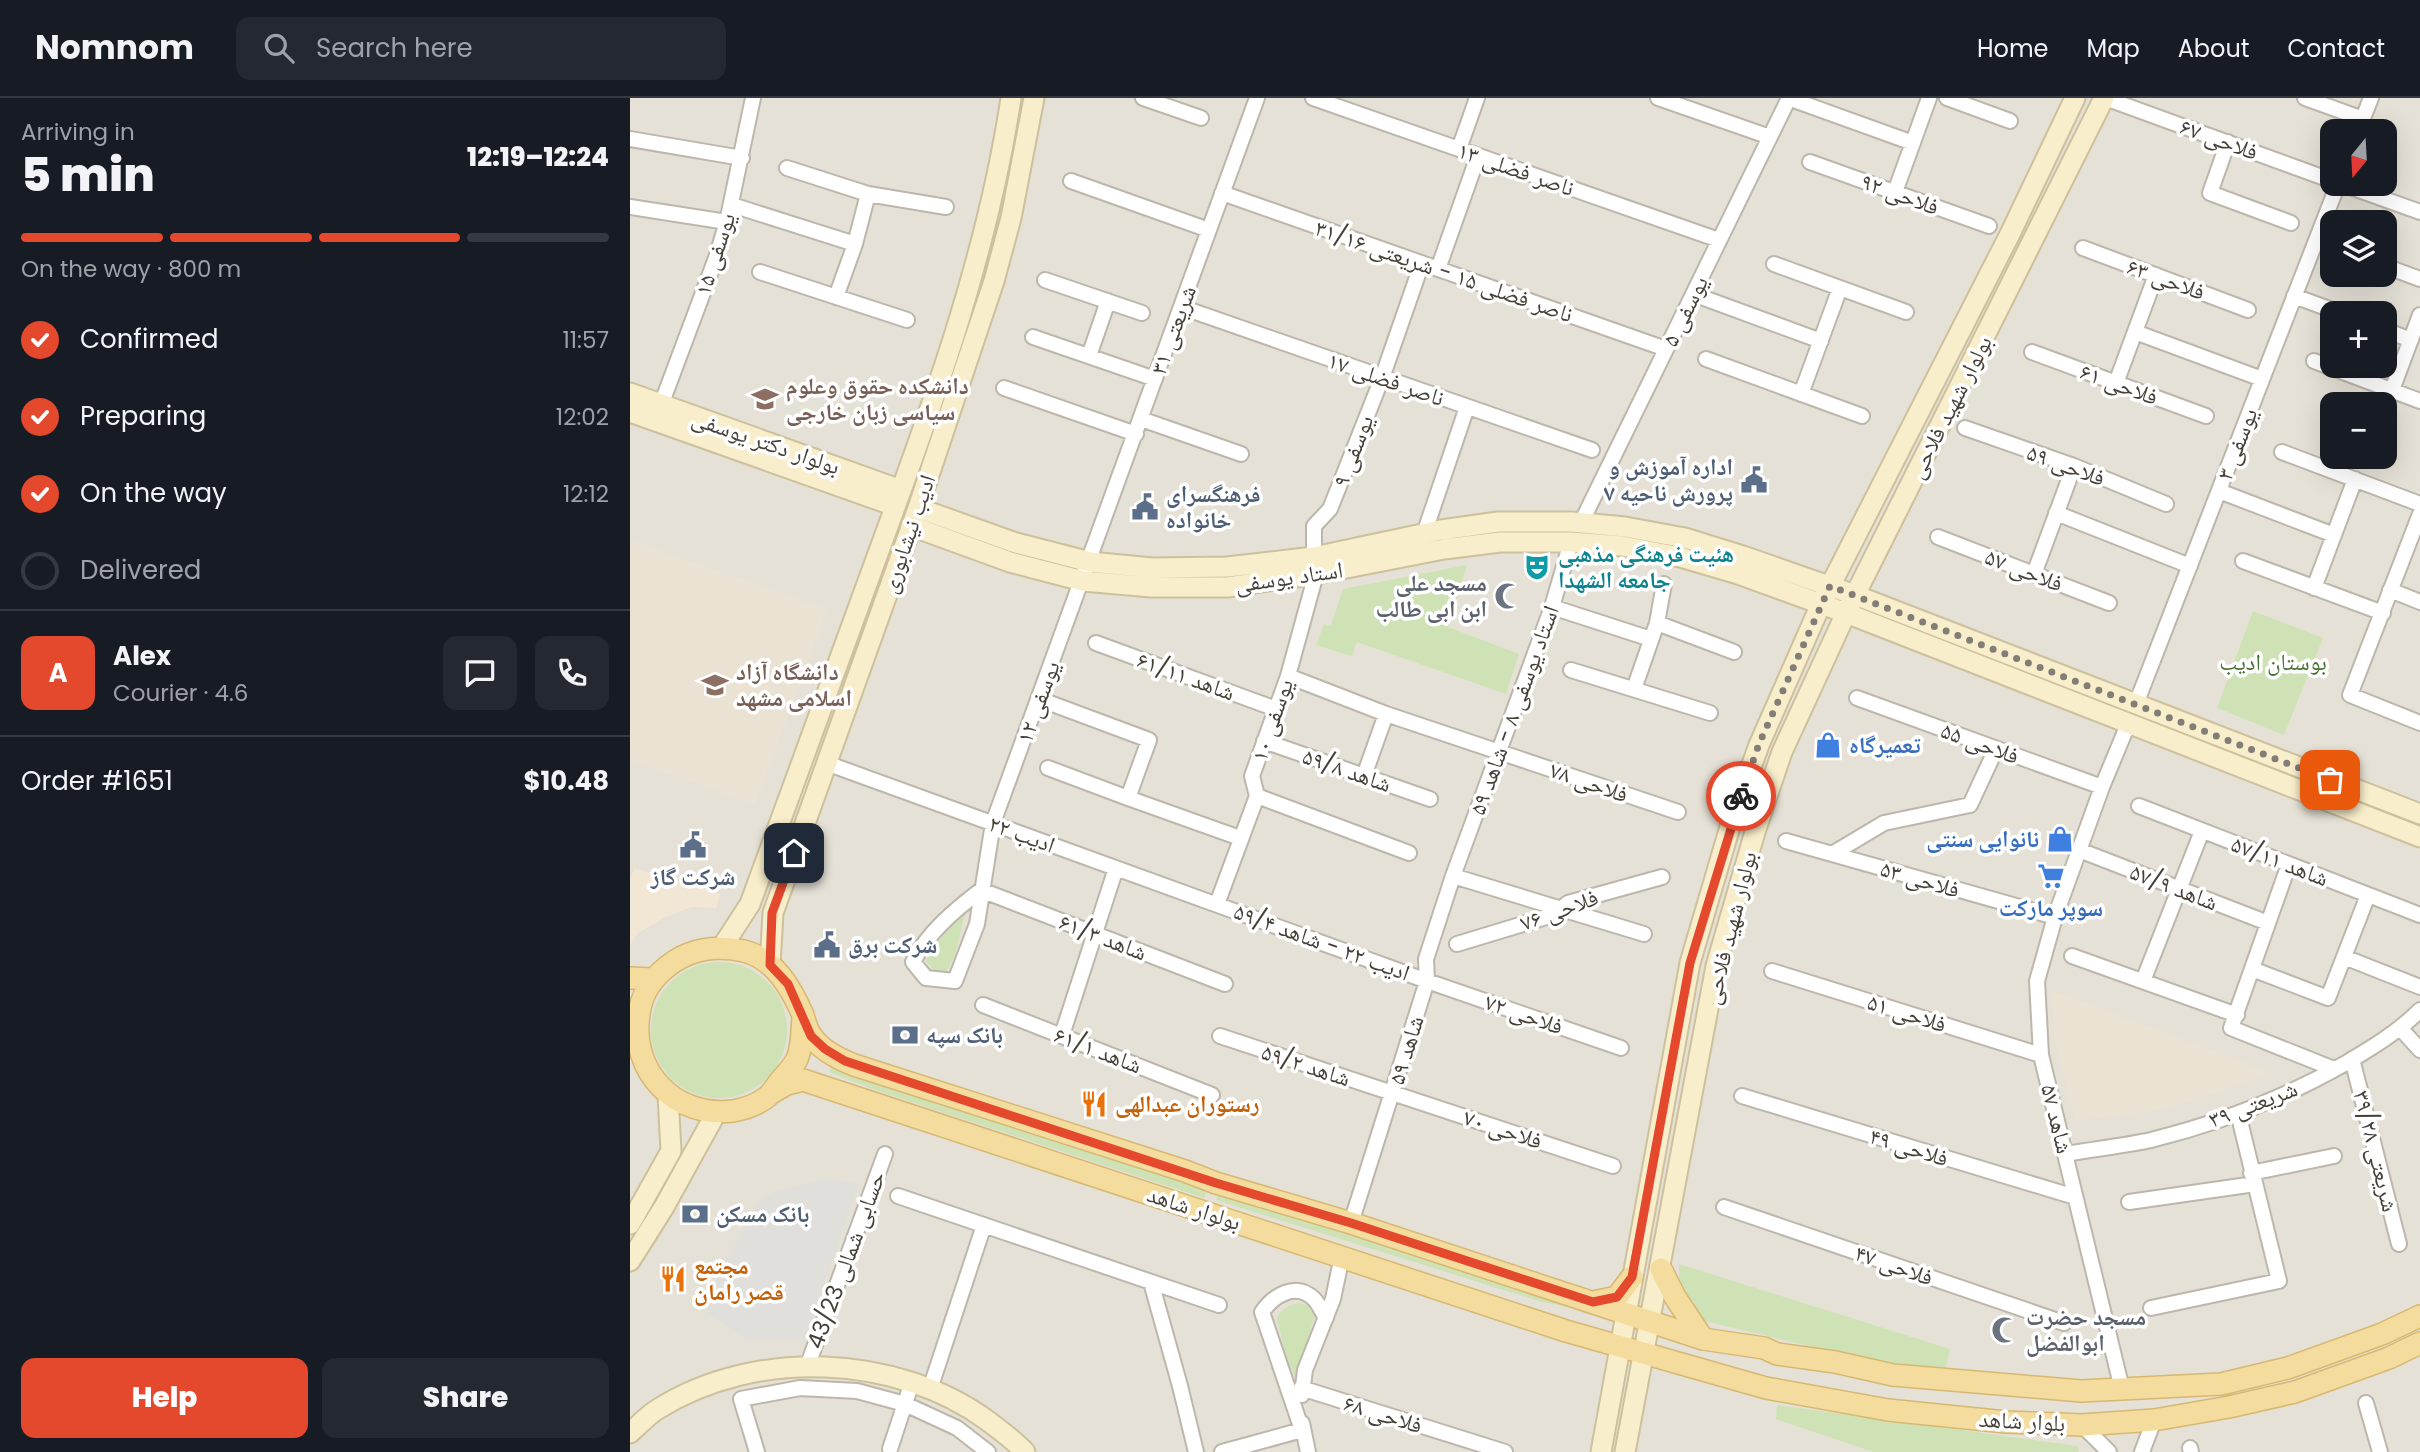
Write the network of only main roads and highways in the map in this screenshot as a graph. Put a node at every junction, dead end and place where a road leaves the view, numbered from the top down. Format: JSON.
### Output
{"nodes":[{"id":1,"x":1011,"y":98,"type":"edge"},
{"id":2,"x":1034,"y":98,"type":"edge"},
{"id":3,"x":2075,"y":98,"type":"edge"},
{"id":4,"x":2105,"y":98,"type":"edge"},
{"id":5,"x":1005,"y":136,"type":"junction"},
{"id":6,"x":1027,"y":140,"type":"junction"},
{"id":7,"x":630,"y":393,"type":"edge"},
{"id":8,"x":630,"y":412,"type":"edge"},
{"id":9,"x":898,"y":498,"type":"junction"},
{"id":10,"x":914,"y":517,"type":"junction"},
{"id":11,"x":1315,"y":565,"type":"junction"},
{"id":12,"x":1825,"y":595,"type":"junction"},
{"id":13,"x":1851,"y":604,"type":"junction"},
{"id":14,"x":2133,"y":713,"type":"junction"},
{"id":15,"x":2420,"y":814,"type":"edge"},
{"id":16,"x":2420,"y":837,"type":"edge"},
{"id":17,"x":722,"y":947,"type":"junction"},
{"id":18,"x":770,"y":965,"type":"junction"},
{"id":19,"x":630,"y":978,"type":"edge"},
{"id":20,"x":654,"y":979,"type":"junction"},
{"id":21,"x":803,"y":1017,"type":"junction"},
{"id":22,"x":633,"y":1024,"type":"edge"},
{"id":23,"x":770,"y":1094,"type":"junction"},
{"id":24,"x":668,"y":1095,"type":"junction"},
{"id":25,"x":716,"y":1113,"type":"junction"},
{"id":26,"x":630,"y":1224,"type":"edge"},
{"id":27,"x":630,"y":1261,"type":"edge"},
{"id":28,"x":1661,"y":1269,"type":"junction"},
{"id":29,"x":1632,"y":1277,"type":"junction"},
{"id":30,"x":1593,"y":1302,"type":"junction"},
{"id":31,"x":1627,"y":1314,"type":"junction"},
{"id":32,"x":2420,"y":1316,"type":"edge"},
{"id":33,"x":1649,"y":1321,"type":"junction"},
{"id":34,"x":1703,"y":1339,"type":"junction"},
{"id":35,"x":2420,"y":1343,"type":"edge"},
{"id":36,"x":1620,"y":1347,"type":"junction"},
{"id":37,"x":1643,"y":1354,"type":"junction"},
{"id":38,"x":630,"y":1433,"type":"edge"},
{"id":39,"x":1025,"y":1452,"type":"edge"},
{"id":40,"x":1601,"y":1452,"type":"edge"},
{"id":41,"x":1625,"y":1452,"type":"edge"}],
"edges":[{"from":1,"to":5,"type":"main road","name":"ادیب نیشابوری"},
{"from":2,"to":6,"type":"main road","name":"ادیب نیشابوری"},
{"from":3,"to":12,"type":"main road","name":"بولوار شهید فلاحی"},
{"from":4,"to":13,"type":"main road","name":"بولوار شهید فلاحی"},
{"from":5,"to":6,"type":"main road"},
{"from":5,"to":9,"type":"main road","name":"ادیب نیشابوری"},
{"from":6,"to":10,"type":"main road","name":"ادیب نیشابوری"},
{"from":7,"to":9,"type":"main road","name":"بولوار دکتر یوسفی"},
{"from":8,"to":9,"type":"main road","name":"بولوار دکتر یوسفی"},
{"from":9,"to":17,"type":"main road","name":"ادیب نیشابوری"},
{"from":10,"to":11,"type":"main road","name":"استاد یوسفی"},
{"from":10,"to":11,"type":"main road","name":"استاد یوسفی"},
{"from":10,"to":18,"type":"main road","name":"ادیب نیشابوری"},
{"from":11,"to":12,"type":"main road","name":"استاد یوسفی"},
{"from":11,"to":12,"type":"main road","name":"استاد یوسفی"},
{"from":12,"to":13,"type":"main road","name":"استاد یوسفی"},
{"from":12,"to":29,"type":"main road","name":"بولوار شهید فلاحی"},
{"from":13,"to":14,"type":"main road","name":"استاد یوسفی"},
{"from":13,"to":28,"type":"main road","name":"بولوار شهید فلاحی"},
{"from":14,"to":15,"type":"main road","name":"استاد یوسفی"},
{"from":14,"to":16,"type":"main road","name":"استاد یوسفی"},
{"from":17,"to":18,"type":"main road"},
{"from":17,"to":20,"type":"main road"},
{"from":18,"to":21,"type":"main road"},
{"from":19,"to":20,"type":"main road"},
{"from":20,"to":22,"type":"main road"},
{"from":21,"to":23,"type":"main road"},
{"from":21,"to":30,"type":"main road","name":"بولوار شاهد"},
{"from":22,"to":24,"type":"main road"},
{"from":23,"to":25,"type":"main road"},
{"from":23,"to":36,"type":"main road","name":"بولوار شاهد"},
{"from":24,"to":25,"type":"main road"},
{"from":24,"to":26,"type":"main road"},
{"from":25,"to":27,"type":"main road"},
{"from":28,"to":33,"type":"main road","name":"بولوار شهید فلاحی"},
{"from":28,"to":34,"type":"main road"},
{"from":29,"to":30,"type":"main road"},
{"from":29,"to":31,"type":"main road","name":"بولوار شهید فلاحی"},
{"from":30,"to":31,"type":"main road","name":"بولوار شاهد"},
{"from":31,"to":33,"type":"main road","name":"بولوار شاهد"},
{"from":31,"to":36,"type":"main road","name":"بولوار شهید فلاحی"},
{"from":32,"to":34,"type":"main road","name":"بلوار شاهد"},
{"from":33,"to":34,"type":"main road","name":"بلوار شاهد"},
{"from":33,"to":37,"type":"main road","name":"بولوار شهید فلاحی"},
{"from":35,"to":37,"type":"main road","name":"بلوار شاهد"},
{"from":36,"to":37,"type":"main road","name":"بلوار شاهد"},
{"from":36,"to":40,"type":"main road","name":"بولوار شهید فلاحی"},
{"from":37,"to":41,"type":"main road","name":"بولوار شهید فلاحی"},
{"from":38,"to":39,"type":"main road"}]}
